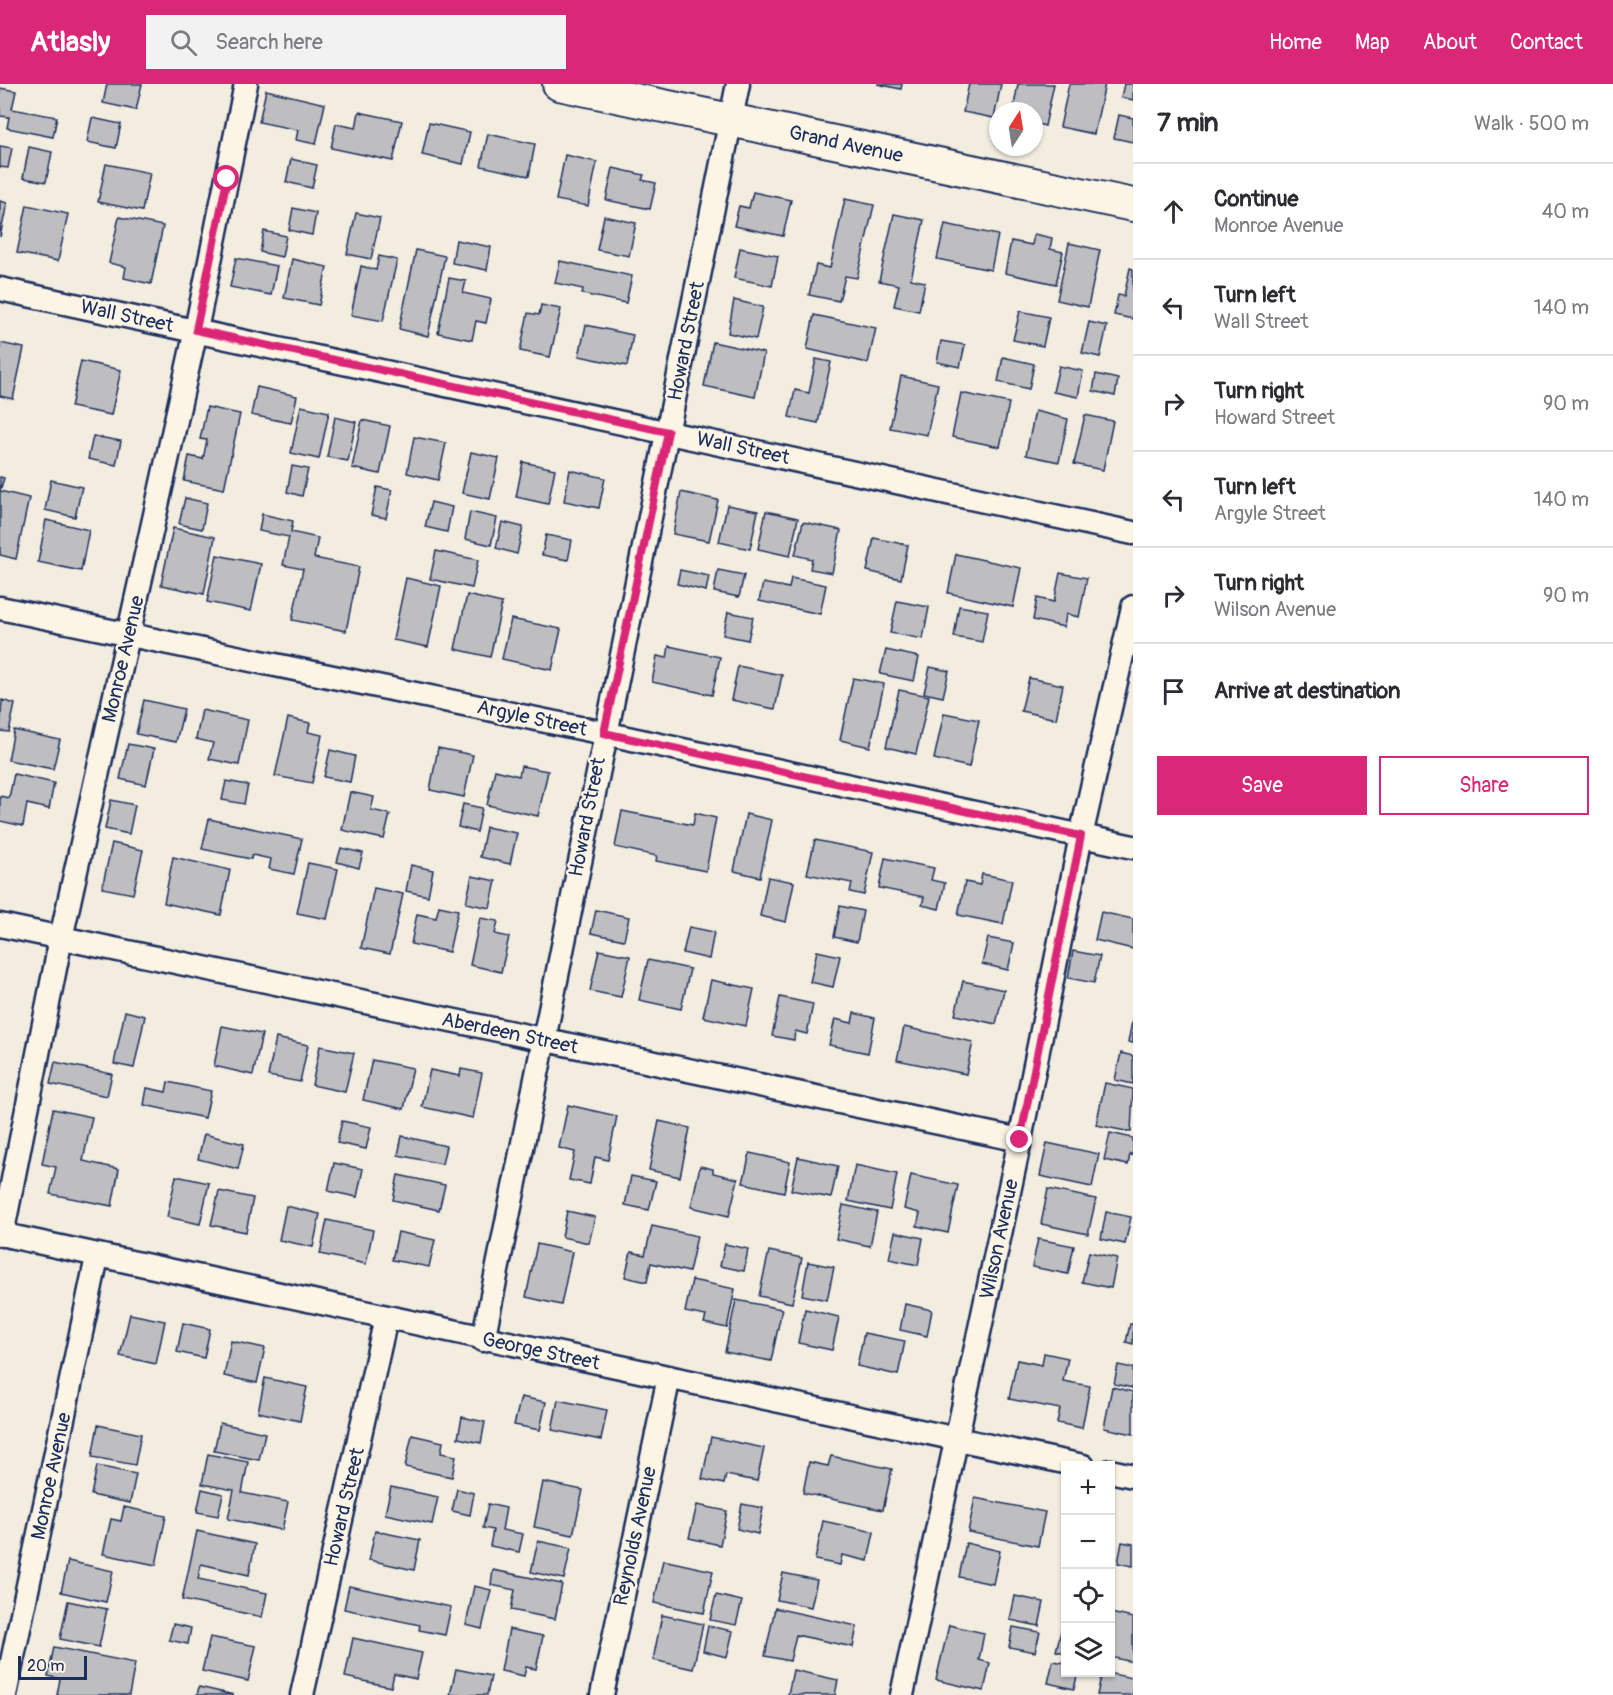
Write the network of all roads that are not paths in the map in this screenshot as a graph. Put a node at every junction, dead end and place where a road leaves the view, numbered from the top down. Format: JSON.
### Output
{"nodes":[{"id":1,"x":246,"y":84,"type":"edge"},
{"id":2,"x":559,"y":84,"type":"edge"},
{"id":3,"x":738,"y":84,"type":"edge"},
{"id":4,"x":731,"y":120,"type":"junction"},
{"id":5,"x":1133,"y":205,"type":"edge"},
{"id":6,"x":0,"y":289,"type":"edge"},
{"id":7,"x":196,"y":330,"type":"junction"},
{"id":8,"x":668,"y":432,"type":"junction"},
{"id":9,"x":1133,"y":533,"type":"edge"},
{"id":10,"x":1133,"y":607,"type":"edge"},
{"id":11,"x":0,"y":608,"type":"edge"},
{"id":12,"x":129,"y":636,"type":"junction"},
{"id":13,"x":604,"y":733,"type":"junction"},
{"id":14,"x":1081,"y":836,"type":"junction"},
{"id":15,"x":1133,"y":847,"type":"edge"},
{"id":16,"x":0,"y":925,"type":"edge"},
{"id":17,"x":61,"y":938,"type":"junction"},
{"id":18,"x":543,"y":1039,"type":"junction"},
{"id":19,"x":1020,"y":1140,"type":"junction"},
{"id":20,"x":1,"y":1235,"type":"edge"},
{"id":21,"x":97,"y":1257,"type":"junction"},
{"id":22,"x":386,"y":1318,"type":"junction"},
{"id":23,"x":483,"y":1340,"type":"junction"},
{"id":24,"x":669,"y":1377,"type":"junction"},
{"id":25,"x":957,"y":1438,"type":"junction"},
{"id":26,"x":1061,"y":1461,"type":"edge"},
{"id":27,"x":1115,"y":1472,"type":"edge"},
{"id":28,"x":1133,"y":1476,"type":"edge"},
{"id":29,"x":5,"y":1695,"type":"edge"},
{"id":30,"x":302,"y":1695,"type":"edge"},
{"id":31,"x":602,"y":1695,"type":"edge"},
{"id":32,"x":902,"y":1695,"type":"edge"}],
"edges":[{"from":1,"to":7,"type":"street","name":"Monroe Avenue"},
{"from":2,"to":4,"type":"main road","name":"Grand Avenue"},
{"from":3,"to":4,"type":"street","name":"Howard Street"},
{"from":4,"to":5,"type":"main road","name":"Grand Avenue"},
{"from":4,"to":8,"type":"street","name":"Howard Street"},
{"from":6,"to":7,"type":"street","name":"Wall Street"},
{"from":7,"to":8,"type":"street","name":"Wall Street"},
{"from":7,"to":12,"type":"street","name":"Monroe Avenue"},
{"from":8,"to":9,"type":"street","name":"Wall Street"},
{"from":8,"to":13,"type":"street","name":"Howard Street"},
{"from":10,"to":14,"type":"street","name":"Wilson Avenue"},
{"from":11,"to":12,"type":"street","name":"Argyle Street"},
{"from":12,"to":13,"type":"street","name":"Argyle Street"},
{"from":12,"to":17,"type":"street","name":"Monroe Avenue"},
{"from":13,"to":14,"type":"street","name":"Argyle Street"},
{"from":13,"to":18,"type":"street","name":"Howard Street"},
{"from":14,"to":15,"type":"street","name":"Argyle Street"},
{"from":14,"to":19,"type":"street","name":"Wilson Avenue"},
{"from":16,"to":17,"type":"street","name":"Aberdeen Street"},
{"from":17,"to":18,"type":"street","name":"Aberdeen Street"},
{"from":17,"to":20,"type":"street","name":"Monroe Avenue"},
{"from":18,"to":19,"type":"street","name":"Aberdeen Street"},
{"from":18,"to":23,"type":"street","name":"Howard Street"},
{"from":19,"to":25,"type":"street","name":"Wilson Avenue"},
{"from":20,"to":21,"type":"street","name":"George Street"},
{"from":21,"to":22,"type":"street","name":"George Street"},
{"from":21,"to":29,"type":"street","name":"Monroe Avenue"},
{"from":22,"to":23,"type":"street","name":"George Street"},
{"from":22,"to":30,"type":"street","name":"Howard Street"},
{"from":23,"to":24,"type":"street","name":"George Street"},
{"from":24,"to":25,"type":"street","name":"George Street"},
{"from":24,"to":31,"type":"street","name":"Reynolds Avenue"},
{"from":25,"to":26,"type":"street","name":"George Street"},
{"from":25,"to":32,"type":"street","name":"Wilson Avenue"},
{"from":27,"to":28,"type":"street"}]}
